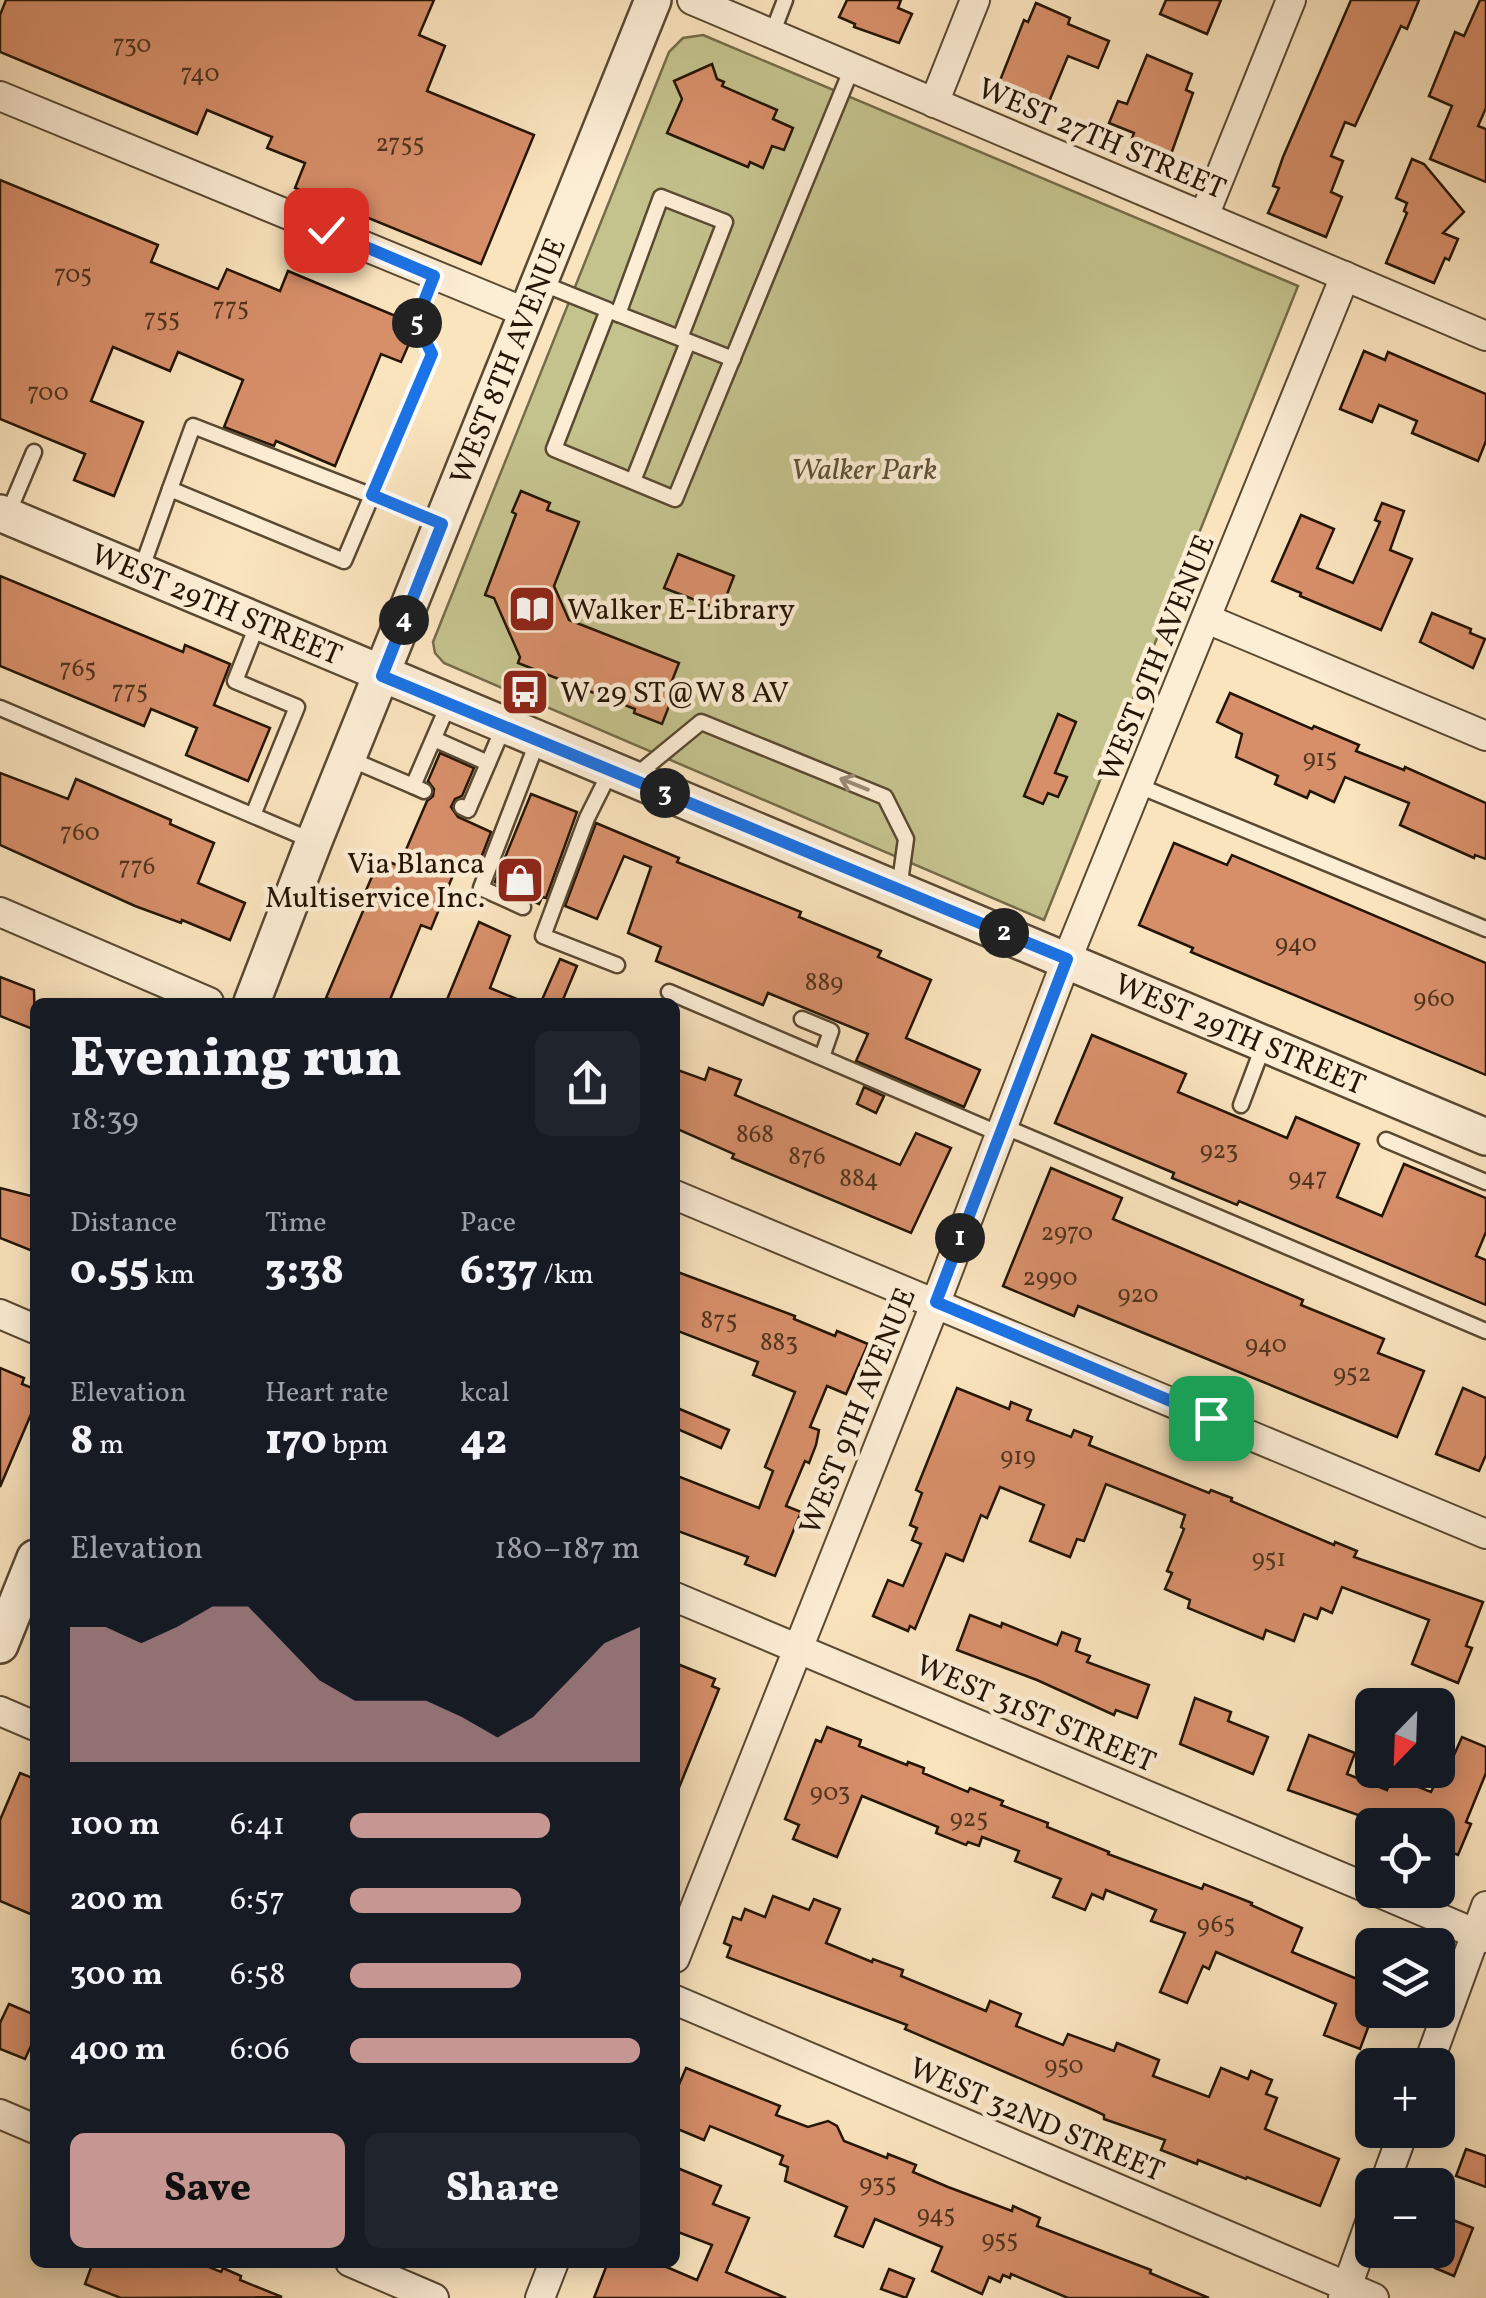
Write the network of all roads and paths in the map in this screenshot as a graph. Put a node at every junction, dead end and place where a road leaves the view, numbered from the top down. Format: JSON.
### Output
{"nodes":[{"id":1,"x":653,"y":0,"type":"edge"},
{"id":2,"x":692,"y":0,"type":"edge"},
{"id":3,"x":785,"y":0,"type":"edge"},
{"id":4,"x":975,"y":0,"type":"edge"},
{"id":5,"x":1290,"y":0,"type":"edge"},
{"id":6,"x":772,"y":34,"type":"junction"},
{"id":7,"x":852,"y":68,"type":"junction"},
{"id":8,"x":0,"y":96,"type":"edge"},
{"id":9,"x":934,"y":102,"type":"junction"},
{"id":10,"x":1204,"y":216,"type":"junction"},
{"id":11,"x":434,"y":276,"type":"junction"},
{"id":12,"x":1345,"y":276,"type":"junction"},
{"id":13,"x":533,"y":298,"type":"junction"},
{"id":14,"x":613,"y":312,"type":"junction"},
{"id":15,"x":1483,"y":326,"type":"edge"},
{"id":16,"x":684,"y":340,"type":"junction"},
{"id":17,"x":733,"y":359,"type":"junction"},
{"id":18,"x":34,"y":452,"type":"dead end"},
{"id":19,"x":633,"y":481,"type":"junction"},
{"id":20,"x":170,"y":489,"type":"junction"},
{"id":21,"x":372,"y":495,"type":"junction"},
{"id":22,"x":3,"y":515,"type":"edge"},
{"id":23,"x":442,"y":524,"type":"junction"},
{"id":24,"x":140,"y":573,"type":"junction"},
{"id":25,"x":1208,"y":619,"type":"junction"},
{"id":26,"x":258,"y":623,"type":"junction"},
{"id":27,"x":382,"y":676,"type":"junction"},
{"id":28,"x":450,"y":703,"type":"junction"},
{"id":29,"x":0,"y":708,"type":"edge"},
{"id":30,"x":504,"y":726,"type":"junction"},
{"id":31,"x":1486,"y":736,"type":"edge"},
{"id":32,"x":434,"y":740,"type":"junction"},
{"id":33,"x":538,"y":740,"type":"junction"},
{"id":34,"x":348,"y":758,"type":"junction"},
{"id":35,"x":488,"y":763,"type":"junction"},
{"id":36,"x":621,"y":775,"type":"junction"},
{"id":37,"x":1139,"y":786,"type":"junction"},
{"id":38,"x":462,"y":808,"type":"dead end"},
{"id":39,"x":252,"y":815,"type":"junction"},
{"id":40,"x":314,"y":841,"type":"junction"},
{"id":41,"x":899,"y":890,"type":"junction"},
{"id":42,"x":523,"y":907,"type":"dead end"},
{"id":43,"x":0,"y":912,"type":"edge"},
{"id":44,"x":1486,"y":929,"type":"edge"},
{"id":45,"x":1067,"y":959,"type":"junction"},
{"id":46,"x":617,"y":965,"type":"dead end"},
{"id":47,"x":669,"y":992,"type":"dead end"},
{"id":48,"x":200,"y":998,"type":"edge"},
{"id":49,"x":254,"y":998,"type":"edge"},
{"id":50,"x":802,"y":1020,"type":"dead end"},
{"id":51,"x":1265,"y":1043,"type":"junction"},
{"id":52,"x":822,"y":1057,"type":"junction"},
{"id":53,"x":1241,"y":1106,"type":"dead end"},
{"id":54,"x":1002,"y":1130,"type":"junction"},
{"id":55,"x":1486,"y":1137,"type":"edge"},
{"id":56,"x":1386,"y":1140,"type":"dead end"},
{"id":57,"x":1486,"y":1182,"type":"edge"},
{"id":58,"x":680,"y":1197,"type":"edge"},
{"id":59,"x":936,"y":1302,"type":"junction"},
{"id":60,"x":0,"y":1314,"type":"edge"},
{"id":61,"x":30,"y":1326,"type":"edge"},
{"id":62,"x":1486,"y":1331,"type":"edge"},
{"id":63,"x":1486,"y":1534,"type":"edge"},
{"id":64,"x":30,"y":1570,"type":"edge"},
{"id":65,"x":680,"y":1598,"type":"edge"},
{"id":66,"x":0,"y":1645,"type":"edge"},
{"id":67,"x":798,"y":1648,"type":"junction"},
{"id":68,"x":0,"y":1710,"type":"edge"},
{"id":69,"x":30,"y":1724,"type":"edge"},
{"id":70,"x":1355,"y":1882,"type":"edge"},
{"id":71,"x":1486,"y":1906,"type":"edge"},
{"id":72,"x":1415,"y":1908,"type":"edge"},
{"id":73,"x":1481,"y":1936,"type":"edge"},
{"id":74,"x":680,"y":1945,"type":"edge"},
{"id":75,"x":680,"y":2002,"type":"edge"},
{"id":76,"x":1435,"y":2048,"type":"edge"},
{"id":77,"x":0,"y":2114,"type":"edge"},
{"id":78,"x":30,"y":2127,"type":"edge"},
{"id":79,"x":1355,"y":2264,"type":"edge"},
{"id":80,"x":364,"y":2268,"type":"edge"},
{"id":81,"x":552,"y":2268,"type":"edge"},
{"id":82,"x":1345,"y":2292,"type":"edge"},
{"id":83,"x":434,"y":2298,"type":"edge"},
{"id":84,"x":540,"y":2298,"type":"edge"},
{"id":85,"x":1374,"y":2298,"type":"edge"}],
"edges":[{"from":1,"to":13,"type":"street","name":"WEST 8TH AVENUE"},
{"from":2,"to":6,"type":"street","name":"WEST 27TH STREET"},
{"from":3,"to":6,"type":"lane"},
{"from":4,"to":9,"type":"street"},
{"from":5,"to":10,"type":"street"},
{"from":6,"to":7,"type":"street","name":"WEST 27TH STREET"},
{"from":7,"to":9,"type":"street","name":"WEST 27TH STREET"},
{"from":7,"to":17,"type":"lane"},
{"from":8,"to":11,"type":"street"},
{"from":9,"to":10,"type":"street","name":"WEST 27TH STREET"},
{"from":10,"to":12,"type":"street","name":"WEST 27TH STREET"},
{"from":11,"to":13,"type":"street"},
{"from":11,"to":21,"type":"lane"},
{"from":12,"to":15,"type":"street","name":"WEST 27TH STREET"},
{"from":12,"to":25,"type":"street","name":"WEST 9TH AVENUE"},
{"from":13,"to":14,"type":"lane"},
{"from":13,"to":23,"type":"street","name":"WEST 8TH AVENUE"},
{"from":14,"to":16,"type":"lane"},
{"from":14,"to":16,"type":"lane"},
{"from":14,"to":19,"type":"lane"},
{"from":16,"to":17,"type":"lane"},
{"from":16,"to":19,"type":"lane"},
{"from":17,"to":19,"type":"lane"},
{"from":18,"to":22,"type":"lane"},
{"from":20,"to":21,"type":"lane"},
{"from":20,"to":21,"type":"lane"},
{"from":20,"to":24,"type":"lane"},
{"from":21,"to":23,"type":"lane"},
{"from":22,"to":24,"type":"street","name":"WEST 29TH STREET"},
{"from":23,"to":27,"type":"street","name":"WEST 8TH AVENUE"},
{"from":24,"to":26,"type":"street","name":"WEST 29TH STREET"},
{"from":25,"to":31,"type":"street"},
{"from":25,"to":37,"type":"street","name":"WEST 9TH AVENUE"},
{"from":26,"to":27,"type":"street","name":"WEST 29TH STREET"},
{"from":26,"to":39,"type":"lane"},
{"from":27,"to":28,"type":"street","name":"WEST 29TH STREET"},
{"from":27,"to":34,"type":"street","name":"WEST 8TH AVENUE"},
{"from":28,"to":30,"type":"street","name":"WEST 29TH STREET"},
{"from":28,"to":32,"type":"lane"},
{"from":29,"to":39,"type":"lane"},
{"from":30,"to":33,"type":"street","name":"WEST 29TH STREET"},
{"from":30,"to":35,"type":"lane"},
{"from":32,"to":34,"type":"lane"},
{"from":32,"to":35,"type":"lane"},
{"from":33,"to":36,"type":"street","name":"WEST 29TH STREET"},
{"from":33,"to":42,"type":"lane"},
{"from":34,"to":40,"type":"street","name":"WEST 8TH AVENUE"},
{"from":35,"to":38,"type":"lane"},
{"from":36,"to":41,"type":"street","name":"WEST 29TH STREET"},
{"from":41,"to":36,"type":"lane","one_way":true},
{"from":36,"to":46,"type":"lane"},
{"from":37,"to":44,"type":"lane"},
{"from":37,"to":45,"type":"street","name":"WEST 9TH AVENUE"},
{"from":39,"to":40,"type":"lane"},
{"from":40,"to":49,"type":"street","name":"WEST 8TH AVENUE"},
{"from":41,"to":45,"type":"street","name":"WEST 29TH STREET"},
{"from":43,"to":48,"type":"street"},
{"from":45,"to":51,"type":"street","name":"WEST 29TH STREET"},
{"from":45,"to":54,"type":"street","name":"WEST 9TH AVENUE"},
{"from":47,"to":52,"type":"lane"},
{"from":50,"to":52,"type":"lane"},
{"from":51,"to":53,"type":"lane"},
{"from":51,"to":55,"type":"street","name":"WEST 29TH STREET"},
{"from":52,"to":54,"type":"lane"},
{"from":54,"to":59,"type":"street","name":"WEST 9TH AVENUE"},
{"from":54,"to":62,"type":"lane"},
{"from":56,"to":57,"type":"lane"},
{"from":58,"to":59,"type":"street"},
{"from":59,"to":63,"type":"street"},
{"from":59,"to":67,"type":"street","name":"WEST 9TH AVENUE"},
{"from":60,"to":61,"type":"street"},
{"from":64,"to":66,"type":"street"},
{"from":65,"to":67,"type":"street","name":"WEST 31ST STREET"},
{"from":67,"to":70,"type":"street","name":"WEST 31ST STREET"},
{"from":67,"to":74,"type":"street","name":"WEST 9TH AVENUE"},
{"from":68,"to":69,"type":"street"},
{"from":71,"to":73,"type":"street"},
{"from":72,"to":73,"type":"street","name":"WEST 31ST STREET"},
{"from":73,"to":76,"type":"street"},
{"from":75,"to":82,"type":"street","name":"WEST 32ND STREET"},
{"from":77,"to":78,"type":"street"},
{"from":79,"to":82,"type":"street"},
{"from":80,"to":83,"type":"street"},
{"from":81,"to":84,"type":"street"},
{"from":82,"to":85,"type":"street","name":"WEST 32ND STREET"}]}
